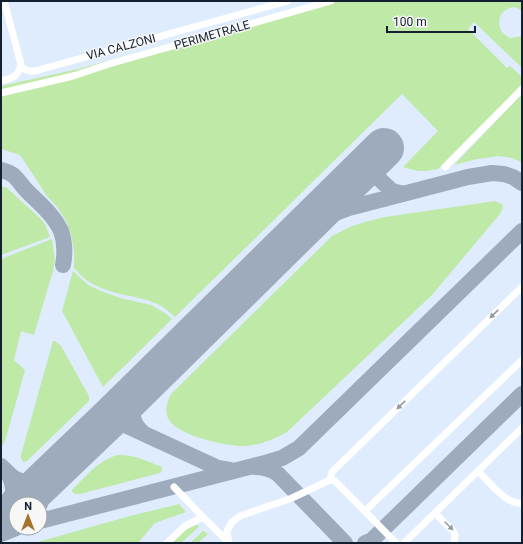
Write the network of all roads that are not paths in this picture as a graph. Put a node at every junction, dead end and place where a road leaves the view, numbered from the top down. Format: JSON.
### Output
{"nodes":[{"id":1,"x":4,"y":1,"type":"edge"},
{"id":2,"x":288,"y":1,"type":"edge"},
{"id":3,"x":331,"y":1,"type":"edge"},
{"id":4,"x":21,"y":64,"type":"junction"},
{"id":5,"x":1,"y":81,"type":"edge"},
{"id":6,"x":522,"y":89,"type":"edge"},
{"id":7,"x":1,"y":92,"type":"edge"},
{"id":8,"x":445,"y":167,"type":"dead end"},
{"id":9,"x":522,"y":287,"type":"edge"},
{"id":10,"x":522,"y":360,"type":"edge"},
{"id":11,"x":522,"y":428,"type":"edge"},
{"id":12,"x":478,"y":471,"type":"junction"},
{"id":13,"x":330,"y":480,"type":"junction"},
{"id":14,"x":174,"y":487,"type":"dead end"},
{"id":15,"x":522,"y":504,"type":"edge"},
{"id":16,"x":365,"y":511,"type":"junction"},
{"id":17,"x":435,"y":513,"type":"junction"},
{"id":18,"x":203,"y":517,"type":"junction"},
{"id":19,"x":167,"y":543,"type":"edge"},
{"id":20,"x":229,"y":543,"type":"edge"},
{"id":21,"x":396,"y":543,"type":"edge"},
{"id":22,"x":404,"y":543,"type":"edge"},
{"id":23,"x":454,"y":543,"type":"edge"}],
"edges":[{"from":1,"to":4,"type":"street"},
{"from":2,"to":4,"type":"street","name":"VIA CALZONI"},
{"from":3,"to":7,"type":"street","name":"PERIMETRALE"},
{"from":4,"to":5,"type":"street"},
{"from":6,"to":8,"type":"street"},
{"from":9,"to":13,"type":"street","one_way":true},
{"from":10,"to":16,"type":"street"},
{"from":11,"to":12,"type":"street"},
{"from":12,"to":15,"type":"street"},
{"from":12,"to":17,"type":"street"},
{"from":13,"to":16,"type":"street"},
{"from":13,"to":20,"type":"street"},
{"from":14,"to":18,"type":"street"},
{"from":16,"to":21,"type":"street"},
{"from":17,"to":22,"type":"street"},
{"from":17,"to":23,"type":"street","one_way":true},
{"from":18,"to":19,"type":"street"},
{"from":18,"to":20,"type":"street"}]}
